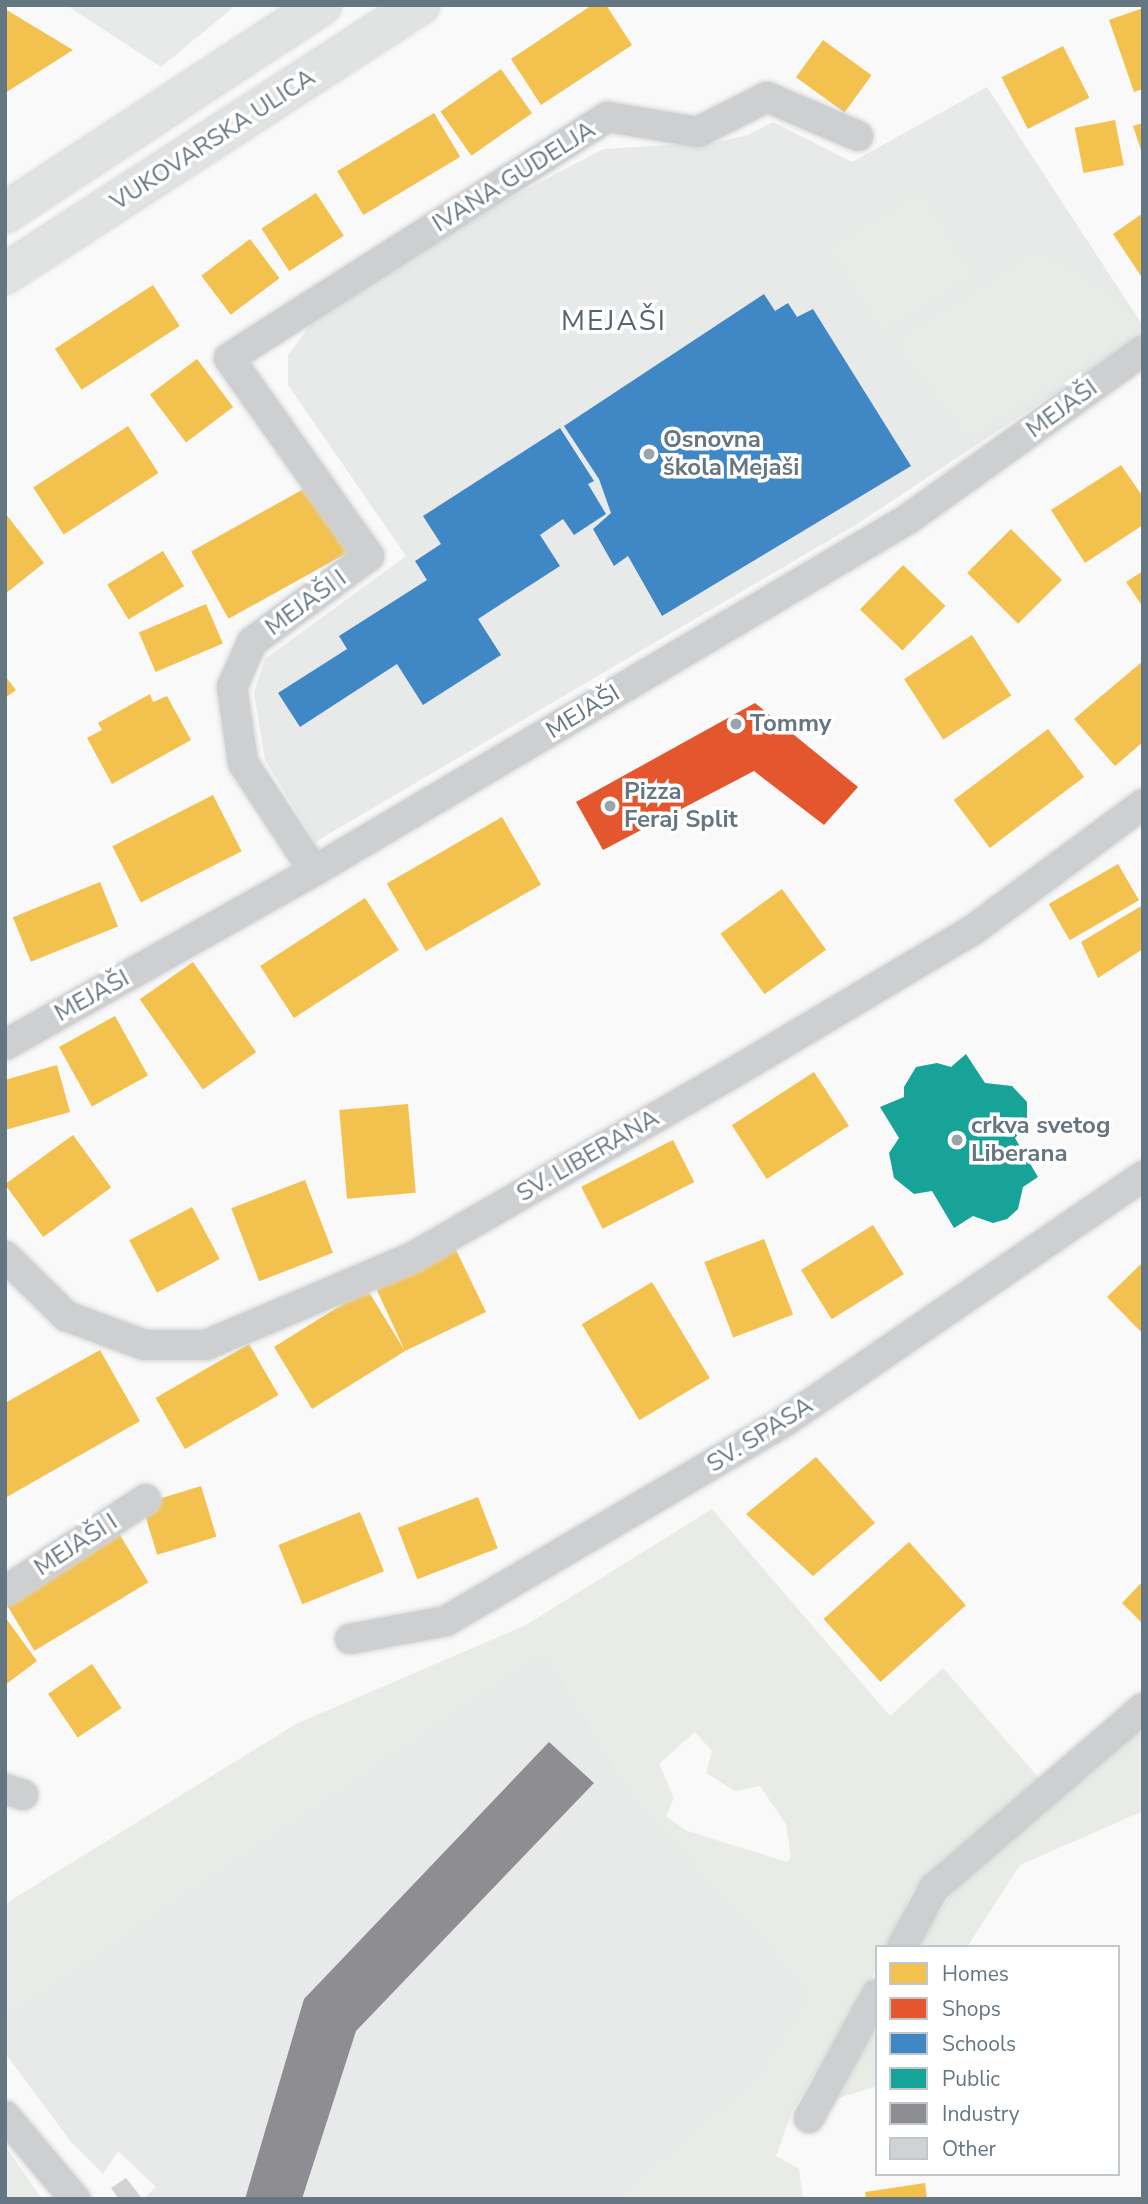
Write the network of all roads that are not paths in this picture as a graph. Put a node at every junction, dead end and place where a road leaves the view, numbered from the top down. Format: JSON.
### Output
{"nodes":[{"id":1,"x":322,"y":5,"type":"edge"},
{"id":2,"x":420,"y":5,"type":"edge"},
{"id":3,"x":858,"y":136,"type":"dead end"},
{"id":4,"x":5,"y":213,"type":"edge"},
{"id":5,"x":5,"y":274,"type":"edge"},
{"id":6,"x":1143,"y":351,"type":"edge"},
{"id":7,"x":229,"y":358,"type":"joint"},
{"id":8,"x":1143,"y":804,"type":"edge"},
{"id":9,"x":314,"y":871,"type":"junction"},
{"id":10,"x":5,"y":1045,"type":"edge"},
{"id":11,"x":1143,"y":1176,"type":"edge"},
{"id":12,"x":5,"y":1256,"type":"edge"},
{"id":13,"x":146,"y":1499,"type":"dead end"},
{"id":14,"x":5,"y":1591,"type":"edge"},
{"id":15,"x":351,"y":1639,"type":"dead end"},
{"id":16,"x":1143,"y":1707,"type":"edge"},
{"id":17,"x":903,"y":1945,"type":"edge"},
{"id":18,"x":875,"y":1998,"type":"edge"},
{"id":19,"x":5,"y":2116,"type":"edge"},
{"id":20,"x":809,"y":2118,"type":"dead end"},
{"id":21,"x":75,"y":2199,"type":"edge"}],
"edges":[{"from":1,"to":4,"type":"street"},
{"from":2,"to":5,"type":"street","name":"VUKOVARSKA ULICA"},
{"from":3,"to":7,"type":"street","name":"IVANA GUDELJA"},
{"from":6,"to":9,"type":"street","name":"MEJAŠI"},
{"from":7,"to":9,"type":"street","name":"MEJAŠI I"},
{"from":8,"to":12,"type":"street","name":"SV. LIBERANA"},
{"from":9,"to":10,"type":"street","name":"MEJAŠI"},
{"from":11,"to":15,"type":"street","name":"SV. SPASA"},
{"from":13,"to":14,"type":"street","name":"MEJAŠI I"},
{"from":16,"to":17,"type":"street"},
{"from":18,"to":20,"type":"street"},
{"from":19,"to":21,"type":"street"}]}
